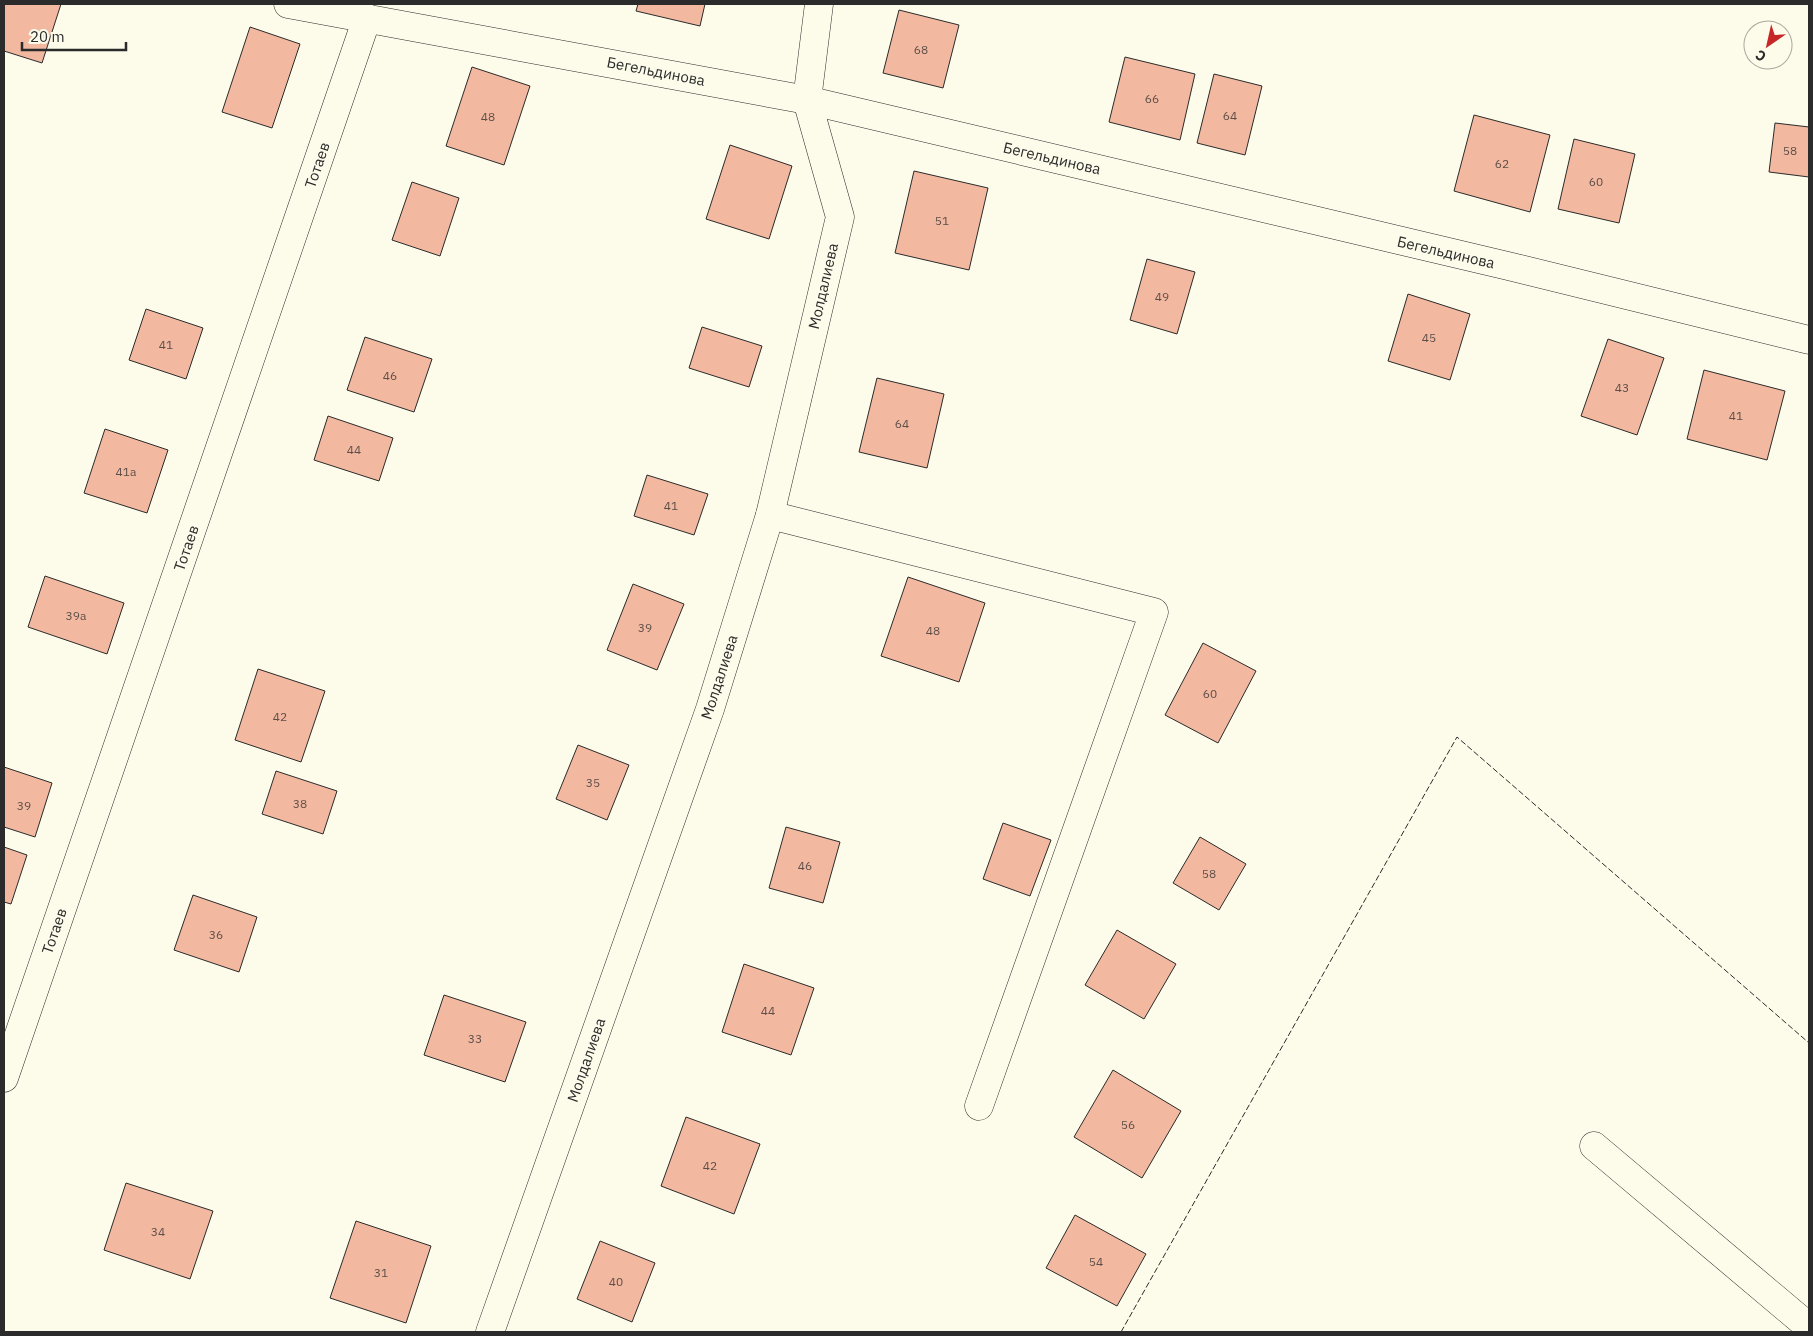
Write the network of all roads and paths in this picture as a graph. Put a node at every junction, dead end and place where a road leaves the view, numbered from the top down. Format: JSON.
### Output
{"nodes":[{"id":1,"x":288,"y":4,"type":"edge"},
{"id":2,"x":819,"y":4,"type":"edge"},
{"id":3,"x":367,"y":18,"type":"junction"},
{"id":4,"x":808,"y":100,"type":"junction"},
{"id":5,"x":1809,"y":340,"type":"edge"},
{"id":6,"x":770,"y":515,"type":"junction"},
{"id":7,"x":4,"y":1078,"type":"edge"},
{"id":8,"x":979,"y":1106,"type":"dead end"},
{"id":9,"x":1594,"y":1146,"type":"dead end"},
{"id":10,"x":1809,"y":1327,"type":"edge"},
{"id":11,"x":490,"y":1332,"type":"edge"}],
"edges":[{"from":1,"to":3,"type":"street","name":"Бегельдинова"},
{"from":2,"to":4,"type":"street","name":"Молдалиева"},
{"from":3,"to":4,"type":"street","name":"Бегельдинова"},
{"from":3,"to":7,"type":"street","name":"Тотаев"},
{"from":4,"to":5,"type":"street","name":"Бегельдинова"},
{"from":4,"to":6,"type":"street","name":"Молдалиева"},
{"from":6,"to":8,"type":"street"},
{"from":6,"to":11,"type":"street","name":"Молдалиева"},
{"from":9,"to":10,"type":"street"}]}
